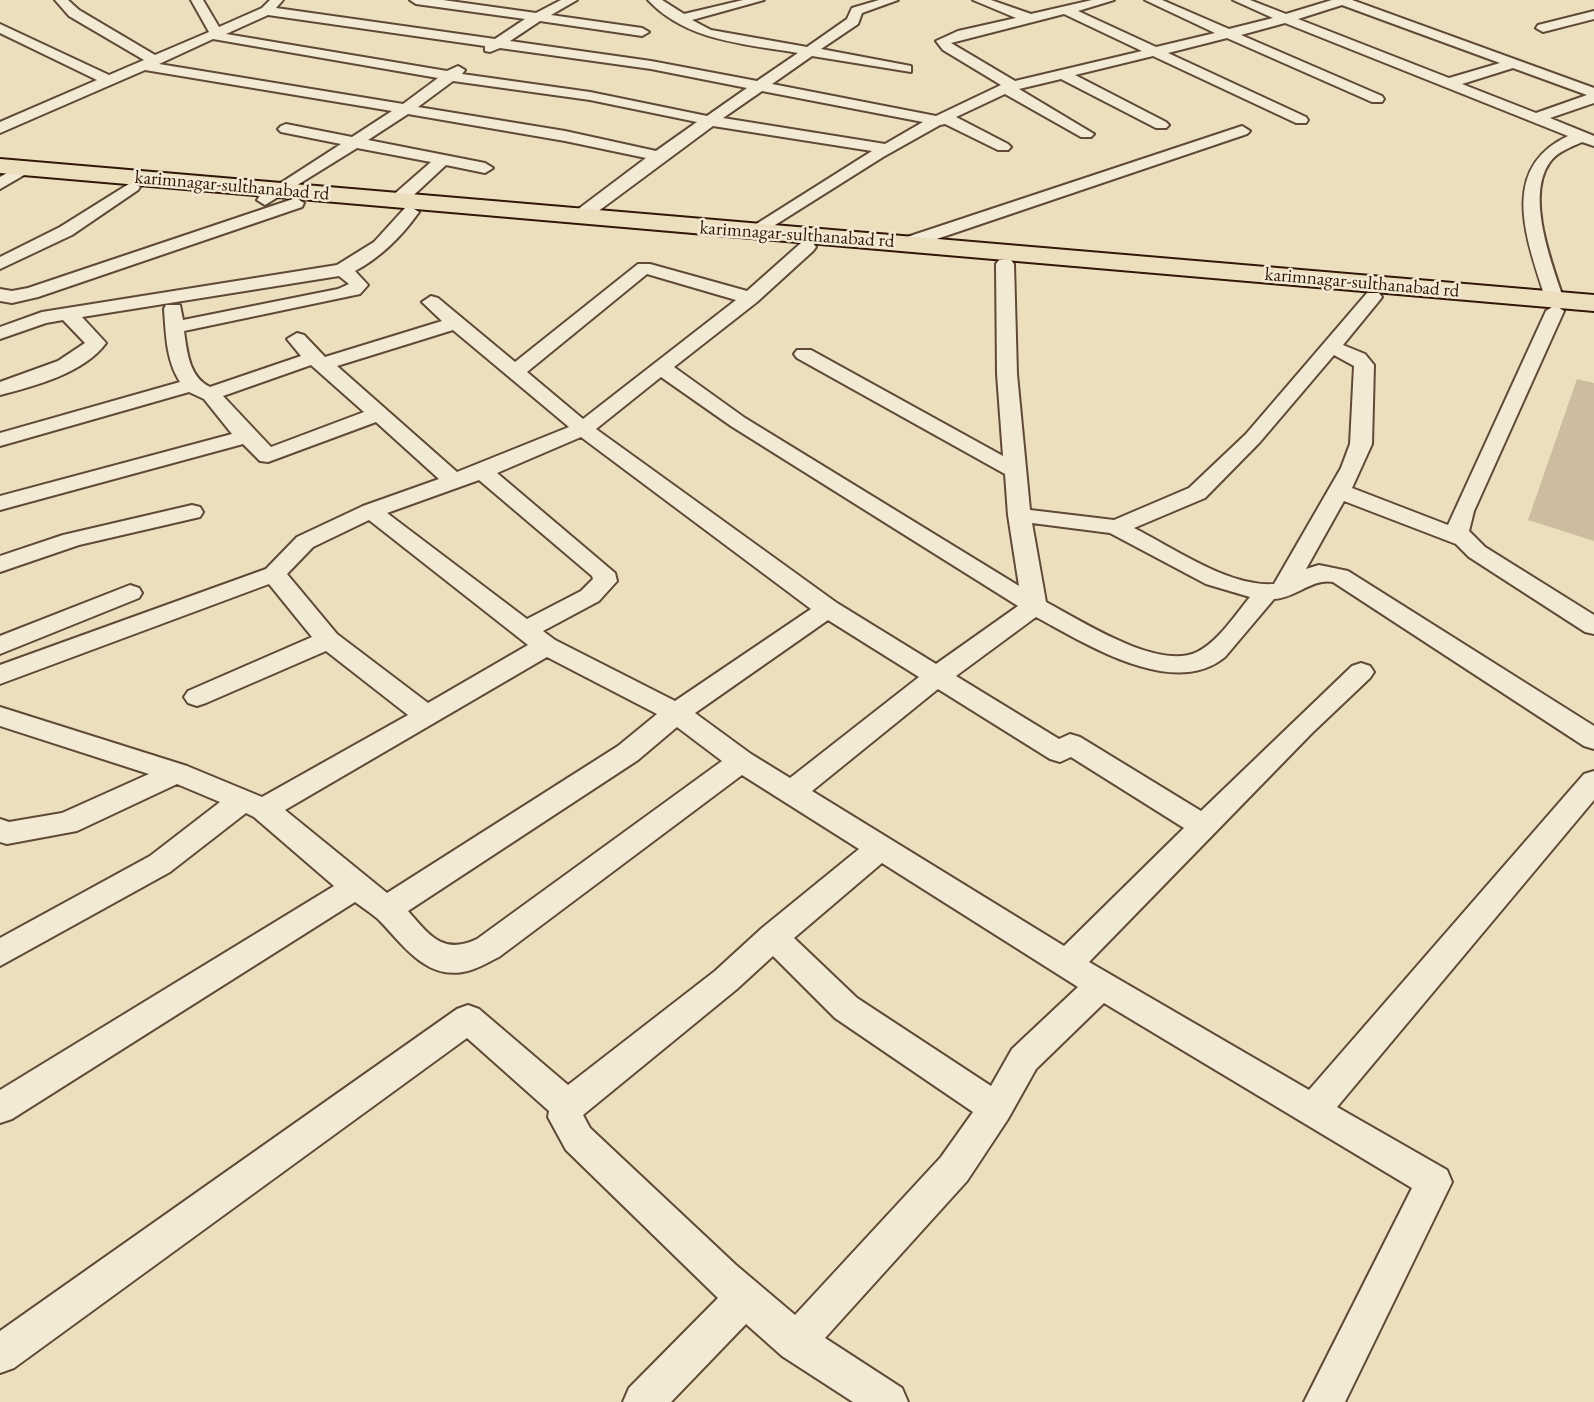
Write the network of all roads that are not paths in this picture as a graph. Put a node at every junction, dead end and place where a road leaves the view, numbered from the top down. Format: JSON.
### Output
{"nodes":[{"id":1,"x":61,"y":0,"type":"edge"},
{"id":2,"x":197,"y":0,"type":"edge"},
{"id":3,"x":416,"y":0,"type":"edge"},
{"id":4,"x":571,"y":0,"type":"edge"},
{"id":5,"x":654,"y":0,"type":"edge"},
{"id":6,"x":758,"y":0,"type":"edge"},
{"id":7,"x":892,"y":0,"type":"edge"},
{"id":8,"x":979,"y":0,"type":"edge"},
{"id":9,"x":1108,"y":0,"type":"edge"},
{"id":10,"x":1151,"y":0,"type":"edge"},
{"id":11,"x":1239,"y":0,"type":"edge"},
{"id":12,"x":1343,"y":0,"type":"edge"},
{"id":13,"x":272,"y":5,"type":"edge"},
{"id":14,"x":1069,"y":6,"type":"edge"},
{"id":15,"x":1594,"y":15,"type":"edge"},
{"id":16,"x":536,"y":18,"type":"junction"},
{"id":17,"x":1030,"y":18,"type":"junction"},
{"id":18,"x":1285,"y":18,"type":"junction"},
{"id":19,"x":681,"y":19,"type":"junction"},
{"id":20,"x":0,"y":28,"type":"edge"},
{"id":21,"x":1543,"y":28,"type":"dead end"},
{"id":22,"x":642,"y":32,"type":"dead end"},
{"id":23,"x":214,"y":34,"type":"junction"},
{"id":24,"x":1225,"y":34,"type":"junction"},
{"id":25,"x":496,"y":44,"type":"junction"},
{"id":26,"x":1155,"y":51,"type":"junction"},
{"id":27,"x":810,"y":52,"type":"junction"},
{"id":28,"x":148,"y":62,"type":"junction"},
{"id":29,"x":1516,"y":63,"type":"junction"},
{"id":30,"x":906,"y":69,"type":"dead end"},
{"id":31,"x":1062,"y":74,"type":"junction"},
{"id":32,"x":450,"y":76,"type":"junction"},
{"id":33,"x":108,"y":80,"type":"junction"},
{"id":34,"x":1449,"y":83,"type":"junction"},
{"id":35,"x":763,"y":85,"type":"junction"},
{"id":36,"x":1009,"y":87,"type":"junction"},
{"id":37,"x":1594,"y":96,"type":"edge"},
{"id":38,"x":1377,"y":99,"type":"dead end"},
{"id":39,"x":403,"y":111,"type":"junction"},
{"id":40,"x":1536,"y":118,"type":"junction"},
{"id":41,"x":943,"y":119,"type":"junction"},
{"id":42,"x":1301,"y":120,"type":"dead end"},
{"id":43,"x":712,"y":121,"type":"junction"},
{"id":44,"x":1161,"y":125,"type":"dead end"},
{"id":45,"x":1,"y":126,"type":"edge"},
{"id":46,"x":286,"y":129,"type":"dead end"},
{"id":47,"x":1242,"y":131,"type":"dead end"},
{"id":48,"x":1086,"y":134,"type":"dead end"},
{"id":49,"x":1588,"y":138,"type":"edge"},
{"id":50,"x":353,"y":143,"type":"junction"},
{"id":51,"x":1003,"y":148,"type":"dead end"},
{"id":52,"x":889,"y":149,"type":"junction"},
{"id":53,"x":659,"y":156,"type":"junction"},
{"id":54,"x":444,"y":159,"type":"junction"},
{"id":55,"x":485,"y":168,"type":"dead end"},
{"id":56,"x":7,"y":175,"type":"edge"},
{"id":57,"x":132,"y":187,"type":"junction"},
{"id":58,"x":281,"y":197,"type":"junction"},
{"id":59,"x":404,"y":207,"type":"junction"},
{"id":60,"x":579,"y":217,"type":"junction"},
{"id":61,"x":756,"y":232,"type":"junction"},
{"id":62,"x":907,"y":243,"type":"junction"},
{"id":63,"x":807,"y":247,"type":"junction"},
{"id":64,"x":0,"y":264,"type":"edge"},
{"id":65,"x":1005,"y":264,"type":"junction"},
{"id":66,"x":342,"y":270,"type":"junction"},
{"id":67,"x":6,"y":296,"type":"edge"},
{"id":68,"x":172,"y":297,"type":"junction"},
{"id":69,"x":1373,"y":297,"type":"junction"},
{"id":70,"x":750,"y":298,"type":"junction"},
{"id":71,"x":432,"y":302,"type":"dead end"},
{"id":72,"x":1594,"y":303,"type":"edge"},
{"id":73,"x":1555,"y":305,"type":"junction"},
{"id":74,"x":1594,"y":313,"type":"edge"},
{"id":75,"x":68,"y":314,"type":"junction"},
{"id":76,"x":42,"y":318,"type":"junction"},
{"id":77,"x":456,"y":323,"type":"junction"},
{"id":78,"x":175,"y":327,"type":"junction"},
{"id":79,"x":0,"y":333,"type":"edge"},
{"id":80,"x":297,"y":339,"type":"dead end"},
{"id":81,"x":1331,"y":347,"type":"junction"},
{"id":82,"x":804,"y":354,"type":"dead end"},
{"id":83,"x":318,"y":361,"type":"junction"},
{"id":84,"x":660,"y":367,"type":"junction"},
{"id":85,"x":514,"y":372,"type":"junction"},
{"id":86,"x":0,"y":389,"type":"edge"},
{"id":87,"x":201,"y":390,"type":"junction"},
{"id":88,"x":377,"y":414,"type":"junction"},
{"id":89,"x":583,"y":429,"type":"junction"},
{"id":90,"x":248,"y":436,"type":"junction"},
{"id":91,"x":0,"y":440,"type":"edge"},
{"id":92,"x":482,"y":471,"type":"junction"},
{"id":93,"x":1015,"y":471,"type":"junction"},
{"id":94,"x":453,"y":480,"type":"junction"},
{"id":95,"x":1339,"y":491,"type":"junction"},
{"id":96,"x":0,"y":503,"type":"edge"},
{"id":97,"x":371,"y":511,"type":"junction"},
{"id":98,"x":192,"y":512,"type":"dead end"},
{"id":99,"x":1019,"y":515,"type":"junction"},
{"id":100,"x":1116,"y":527,"type":"junction"},
{"id":101,"x":1461,"y":538,"type":"junction"},
{"id":102,"x":0,"y":565,"type":"edge"},
{"id":103,"x":274,"y":574,"type":"junction"},
{"id":104,"x":1274,"y":592,"type":"junction"},
{"id":105,"x":130,"y":593,"type":"dead end"},
{"id":106,"x":1035,"y":606,"type":"junction"},
{"id":107,"x":828,"y":609,"type":"junction"},
{"id":108,"x":1594,"y":626,"type":"edge"},
{"id":109,"x":526,"y":630,"type":"junction"},
{"id":110,"x":328,"y":640,"type":"junction"},
{"id":111,"x":0,"y":646,"type":"edge"},
{"id":112,"x":546,"y":646,"type":"junction"},
{"id":113,"x":1361,"y":672,"type":"dead end"},
{"id":114,"x":0,"y":675,"type":"edge"},
{"id":115,"x":936,"y":677,"type":"junction"},
{"id":116,"x":197,"y":697,"type":"dead end"},
{"id":117,"x":676,"y":713,"type":"junction"},
{"id":118,"x":0,"y":716,"type":"edge"},
{"id":119,"x":428,"y":716,"type":"junction"},
{"id":120,"x":1594,"y":739,"type":"edge"},
{"id":121,"x":741,"y":761,"type":"junction"},
{"id":122,"x":177,"y":774,"type":"junction"},
{"id":123,"x":1594,"y":781,"type":"edge"},
{"id":124,"x":793,"y":791,"type":"junction"},
{"id":125,"x":253,"y":805,"type":"junction"},
{"id":126,"x":1205,"y":827,"type":"junction"},
{"id":127,"x":0,"y":830,"type":"edge"},
{"id":128,"x":882,"y":847,"type":"junction"},
{"id":129,"x":356,"y":887,"type":"junction"},
{"id":130,"x":387,"y":909,"type":"junction"},
{"id":131,"x":773,"y":937,"type":"junction"},
{"id":132,"x":0,"y":953,"type":"edge"},
{"id":133,"x":1067,"y":964,"type":"junction"},
{"id":134,"x":1101,"y":985,"type":"junction"},
{"id":135,"x":568,"y":1106,"type":"junction"},
{"id":136,"x":0,"y":1108,"type":"edge"},
{"id":137,"x":996,"y":1108,"type":"junction"},
{"id":138,"x":1314,"y":1108,"type":"junction"},
{"id":139,"x":745,"y":1298,"type":"junction"},
{"id":140,"x":796,"y":1342,"type":"junction"},
{"id":141,"x":0,"y":1354,"type":"edge"},
{"id":142,"x":643,"y":1402,"type":"edge"},
{"id":143,"x":888,"y":1402,"type":"edge"},
{"id":144,"x":1324,"y":1402,"type":"edge"}],
"edges":[{"from":1,"to":28,"type":"street"},
{"from":2,"to":23,"type":"street"},
{"from":3,"to":16,"type":"street"},
{"from":4,"to":16,"type":"street"},
{"from":5,"to":19,"type":"street"},
{"from":6,"to":19,"type":"street"},
{"from":7,"to":27,"type":"street"},
{"from":8,"to":17,"type":"street"},
{"from":9,"to":14,"type":"street"},
{"from":10,"to":24,"type":"street"},
{"from":11,"to":18,"type":"street"},
{"from":12,"to":18,"type":"street"},
{"from":12,"to":29,"type":"street"},
{"from":13,"to":23,"type":"street"},
{"from":13,"to":25,"type":"street"},
{"from":14,"to":17,"type":"street"},
{"from":14,"to":26,"type":"street"},
{"from":15,"to":21,"type":"street"},
{"from":16,"to":22,"type":"street"},
{"from":16,"to":25,"type":"street"},
{"from":17,"to":36,"type":"street"},
{"from":18,"to":24,"type":"street"},
{"from":18,"to":34,"type":"street"},
{"from":19,"to":27,"type":"street"},
{"from":20,"to":33,"type":"street"},
{"from":23,"to":28,"type":"street"},
{"from":23,"to":32,"type":"street"},
{"from":24,"to":26,"type":"street"},
{"from":24,"to":38,"type":"street"},
{"from":25,"to":32,"type":"street"},
{"from":25,"to":35,"type":"street"},
{"from":26,"to":31,"type":"street"},
{"from":26,"to":42,"type":"street"},
{"from":27,"to":30,"type":"street"},
{"from":27,"to":35,"type":"street"},
{"from":28,"to":33,"type":"street"},
{"from":28,"to":39,"type":"street"},
{"from":29,"to":34,"type":"street"},
{"from":29,"to":37,"type":"street"},
{"from":31,"to":36,"type":"street"},
{"from":31,"to":44,"type":"street"},
{"from":32,"to":39,"type":"street"},
{"from":32,"to":43,"type":"street"},
{"from":33,"to":45,"type":"street"},
{"from":34,"to":40,"type":"street"},
{"from":35,"to":41,"type":"street"},
{"from":35,"to":43,"type":"street"},
{"from":36,"to":41,"type":"street"},
{"from":36,"to":48,"type":"street"},
{"from":37,"to":40,"type":"street"},
{"from":39,"to":50,"type":"street"},
{"from":39,"to":53,"type":"street"},
{"from":40,"to":49,"type":"street"},
{"from":41,"to":51,"type":"street"},
{"from":41,"to":52,"type":"street"},
{"from":43,"to":52,"type":"street"},
{"from":43,"to":53,"type":"street"},
{"from":46,"to":50,"type":"street"},
{"from":47,"to":62,"type":"street"},
{"from":49,"to":73,"type":"street"},
{"from":50,"to":54,"type":"street"},
{"from":50,"to":58,"type":"street"},
{"from":52,"to":61,"type":"street"},
{"from":53,"to":60,"type":"street"},
{"from":54,"to":55,"type":"street"},
{"from":54,"to":59,"type":"street"},
{"from":56,"to":57,"type":"highway"},
{"from":56,"to":58,"type":"highway","name":"karimnagar-sulthanabad rd"},
{"from":57,"to":58,"type":"highway"},
{"from":57,"to":64,"type":"street"},
{"from":58,"to":59,"type":"highway"},
{"from":58,"to":67,"type":"street"},
{"from":59,"to":60,"type":"highway","name":"karimnagar-sulthanabad rd"},
{"from":59,"to":63,"type":"highway"},
{"from":59,"to":66,"type":"street"},
{"from":60,"to":61,"type":"highway","name":"karimnagar-sulthanabad rd"},
{"from":61,"to":62,"type":"highway","name":"karimnagar-sulthanabad rd"},
{"from":62,"to":73,"type":"highway","name":"karimnagar-sulthanabad rd"},
{"from":63,"to":65,"type":"highway"},
{"from":63,"to":70,"type":"street"},
{"from":65,"to":69,"type":"highway"},
{"from":65,"to":93,"type":"street"},
{"from":66,"to":68,"type":"street"},
{"from":66,"to":78,"type":"street"},
{"from":67,"to":76,"type":"street"},
{"from":68,"to":75,"type":"street"},
{"from":68,"to":78,"type":"street"},
{"from":69,"to":73,"type":"highway"},
{"from":69,"to":81,"type":"street"},
{"from":70,"to":84,"type":"street"},
{"from":70,"to":85,"type":"street"},
{"from":71,"to":77,"type":"street"},
{"from":72,"to":73,"type":"highway","name":"karimnagar-sulthanabad rd"},
{"from":73,"to":74,"type":"highway"},
{"from":73,"to":101,"type":"street"},
{"from":75,"to":76,"type":"street"},
{"from":75,"to":86,"type":"street"},
{"from":76,"to":79,"type":"street"},
{"from":77,"to":83,"type":"street"},
{"from":77,"to":85,"type":"street"},
{"from":78,"to":87,"type":"street"},
{"from":80,"to":83,"type":"street"},
{"from":81,"to":95,"type":"street"},
{"from":81,"to":100,"type":"street"},
{"from":82,"to":93,"type":"street"},
{"from":83,"to":87,"type":"street"},
{"from":83,"to":88,"type":"street"},
{"from":84,"to":89,"type":"street"},
{"from":84,"to":106,"type":"street"},
{"from":85,"to":89,"type":"street"},
{"from":87,"to":90,"type":"street"},
{"from":87,"to":91,"type":"street"},
{"from":88,"to":90,"type":"street"},
{"from":88,"to":94,"type":"street"},
{"from":89,"to":92,"type":"street"},
{"from":89,"to":107,"type":"street"},
{"from":90,"to":96,"type":"street"},
{"from":92,"to":94,"type":"street"},
{"from":92,"to":109,"type":"street"},
{"from":93,"to":99,"type":"street"},
{"from":94,"to":97,"type":"street"},
{"from":95,"to":101,"type":"street"},
{"from":95,"to":104,"type":"street"},
{"from":97,"to":103,"type":"street"},
{"from":97,"to":109,"type":"street"},
{"from":98,"to":102,"type":"street"},
{"from":99,"to":100,"type":"street"},
{"from":99,"to":106,"type":"street"},
{"from":100,"to":104,"type":"street"},
{"from":101,"to":108,"type":"street"},
{"from":103,"to":110,"type":"street"},
{"from":103,"to":114,"type":"street"},
{"from":104,"to":106,"type":"street"},
{"from":104,"to":120,"type":"street"},
{"from":105,"to":111,"type":"street"},
{"from":106,"to":115,"type":"street"},
{"from":107,"to":115,"type":"street"},
{"from":107,"to":117,"type":"street"},
{"from":109,"to":112,"type":"street"},
{"from":110,"to":116,"type":"street"},
{"from":110,"to":119,"type":"street"},
{"from":112,"to":117,"type":"street"},
{"from":112,"to":119,"type":"street"},
{"from":113,"to":126,"type":"street"},
{"from":115,"to":124,"type":"street"},
{"from":115,"to":126,"type":"street"},
{"from":117,"to":121,"type":"street"},
{"from":117,"to":130,"type":"street"},
{"from":118,"to":122,"type":"street"},
{"from":119,"to":125,"type":"street"},
{"from":121,"to":124,"type":"street"},
{"from":121,"to":130,"type":"street"},
{"from":122,"to":125,"type":"street"},
{"from":122,"to":127,"type":"street"},
{"from":123,"to":138,"type":"street"},
{"from":124,"to":128,"type":"street"},
{"from":125,"to":129,"type":"street"},
{"from":125,"to":132,"type":"street"},
{"from":126,"to":133,"type":"street"},
{"from":128,"to":131,"type":"street"},
{"from":128,"to":133,"type":"street"},
{"from":129,"to":130,"type":"street"},
{"from":129,"to":136,"type":"street"},
{"from":131,"to":135,"type":"street"},
{"from":131,"to":137,"type":"street"},
{"from":133,"to":134,"type":"street"},
{"from":134,"to":137,"type":"street"},
{"from":134,"to":138,"type":"street"},
{"from":135,"to":139,"type":"street"},
{"from":135,"to":141,"type":"street"},
{"from":137,"to":140,"type":"street"},
{"from":138,"to":144,"type":"street"},
{"from":139,"to":140,"type":"street"},
{"from":139,"to":142,"type":"street"},
{"from":140,"to":143,"type":"street"}]}
